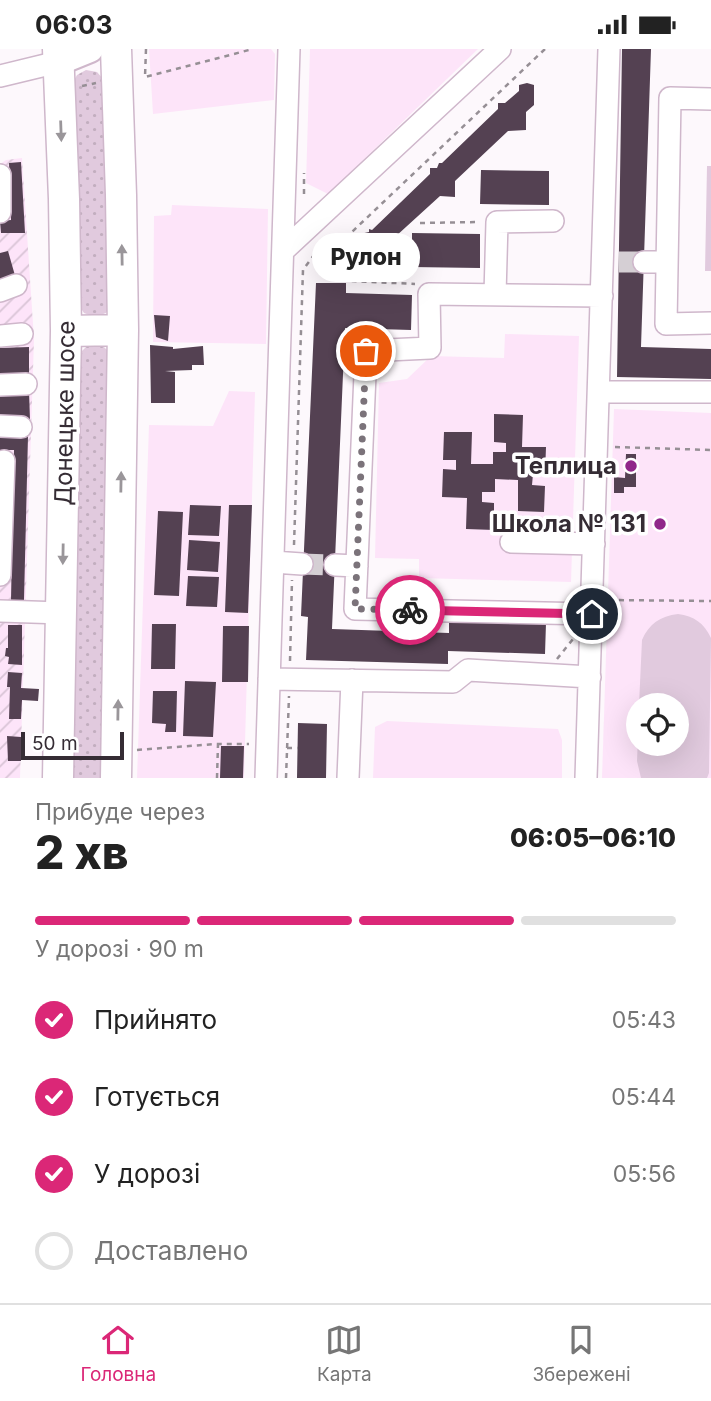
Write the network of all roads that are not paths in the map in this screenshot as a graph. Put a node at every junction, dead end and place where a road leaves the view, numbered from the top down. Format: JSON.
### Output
{"nodes":[{"id":1,"x":90,"y":49,"type":"edge"},
{"id":2,"x":116,"y":49,"type":"edge"},
{"id":3,"x":289,"y":49,"type":"edge"},
{"id":4,"x":500,"y":49,"type":"edge"},
{"id":5,"x":609,"y":49,"type":"edge"},
{"id":6,"x":58,"y":67,"type":"edge"},
{"id":7,"x":0,"y":76,"type":"edge"},
{"id":8,"x":711,"y":99,"type":"edge"},
{"id":9,"x":0,"y":175,"type":"edge"},
{"id":10,"x":0,"y":212,"type":"edge"},
{"id":11,"x":553,"y":221,"type":"dead end"},
{"id":12,"x":284,"y":250,"type":"junction"},
{"id":13,"x":644,"y":262,"type":"tunnel mouth"},
{"id":14,"x":667,"y":262,"type":"junction"},
{"id":15,"x":495,"y":295,"type":"junction"},
{"id":16,"x":602,"y":296,"type":"junction"},
{"id":17,"x":711,"y":323,"type":"edge"},
{"id":18,"x":123,"y":330,"type":"junction"},
{"id":19,"x":66,"y":331,"type":"junction"},
{"id":20,"x":22,"y":334,"type":"dead end"},
{"id":21,"x":0,"y":337,"type":"edge"},
{"id":22,"x":26,"y":384,"type":"dead end"},
{"id":23,"x":0,"y":385,"type":"edge"},
{"id":24,"x":599,"y":392,"type":"junction"},
{"id":25,"x":711,"y":392,"type":"edge"},
{"id":26,"x":4,"y":461,"type":"dead end"},
{"id":27,"x":511,"y":542,"type":"dead end"},
{"id":28,"x":594,"y":544,"type":"junction"},
{"id":29,"x":335,"y":565,"type":"tunnel mouth"},
{"id":30,"x":357,"y":566,"type":"junction"},
{"id":31,"x":0,"y":575,"type":"edge"},
{"id":32,"x":600,"y":607,"type":"junction"},
{"id":33,"x":0,"y":611,"type":"edge"},
{"id":34,"x":62,"y":613,"type":"junction"},
{"id":35,"x":590,"y":677,"type":"junction"},
{"id":36,"x":279,"y":679,"type":"junction"},
{"id":37,"x":352,"y":681,"type":"junction"},
{"id":38,"x":58,"y":778,"type":"edge"},
{"id":39,"x":117,"y":778,"type":"edge"},
{"id":40,"x":266,"y":778,"type":"edge"},
{"id":41,"x":348,"y":778,"type":"edge"},
{"id":42,"x":586,"y":778,"type":"edge"}],
"edges":[{"from":1,"to":6,"type":"main road"},
{"from":18,"to":2,"type":"highway","one_way":true},
{"from":3,"to":12,"type":"street"},
{"from":4,"to":12,"type":"street"},
{"from":5,"to":16,"type":"street"},
{"from":6,"to":7,"type":"street"},
{"from":6,"to":19,"type":"highway","name":"Донецьке шосе","one_way":true},
{"from":8,"to":14,"type":"street"},
{"from":9,"to":10,"type":"street"},
{"from":11,"to":15,"type":"street"},
{"from":12,"to":36,"type":"street"},
{"from":13,"to":14,"type":"street"},
{"from":14,"to":17,"type":"street"},
{"from":15,"to":16,"type":"street"},
{"from":15,"to":30,"type":"street"},
{"from":16,"to":24,"type":"street"},
{"from":18,"to":19,"type":"highway"},
{"from":39,"to":18,"type":"highway","one_way":true},
{"from":19,"to":34,"type":"highway","name":"Донецьке шосе","one_way":true},
{"from":20,"to":21,"type":"street"},
{"from":22,"to":23,"type":"street"},
{"from":24,"to":25,"type":"street"},
{"from":24,"to":28,"type":"street"},
{"from":26,"to":31,"type":"street"},
{"from":27,"to":28,"type":"street"},
{"from":28,"to":32,"type":"street"},
{"from":29,"to":30,"type":"street"},
{"from":30,"to":32,"type":"street"},
{"from":32,"to":35,"type":"street"},
{"from":33,"to":34,"type":"street"},
{"from":34,"to":38,"type":"highway","name":"Донецьке шосе"},
{"from":35,"to":37,"type":"street"},
{"from":35,"to":42,"type":"street"},
{"from":36,"to":37,"type":"street"},
{"from":36,"to":40,"type":"street"},
{"from":37,"to":41,"type":"street"}]}
